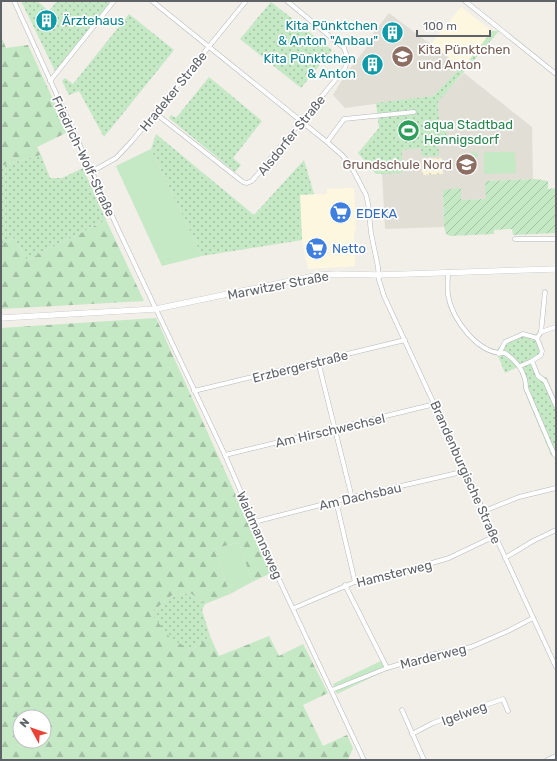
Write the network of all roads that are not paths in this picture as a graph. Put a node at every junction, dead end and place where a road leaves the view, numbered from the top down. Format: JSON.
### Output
{"nodes":[{"id":1,"x":14,"y":1,"type":"edge"},
{"id":2,"x":114,"y":1,"type":"edge"},
{"id":3,"x":152,"y":1,"type":"edge"},
{"id":4,"x":246,"y":1,"type":"edge"},
{"id":5,"x":287,"y":1,"type":"edge"},
{"id":6,"x":465,"y":1,"type":"edge"},
{"id":7,"x":208,"y":47,"type":"junction"},
{"id":8,"x":556,"y":74,"type":"edge"},
{"id":9,"x":50,"y":82,"type":"junction"},
{"id":10,"x":414,"y":112,"type":"dead end"},
{"id":11,"x":156,"y":113,"type":"junction"},
{"id":12,"x":302,"y":121,"type":"junction"},
{"id":13,"x":327,"y":142,"type":"junction"},
{"id":14,"x":91,"y":172,"type":"junction"},
{"id":15,"x":556,"y":238,"type":"edge"},
{"id":16,"x":515,"y":239,"type":"dead end"},
{"id":17,"x":556,"y":269,"type":"edge"},
{"id":18,"x":448,"y":272,"type":"junction"},
{"id":19,"x":378,"y":275,"type":"junction"},
{"id":20,"x":545,"y":292,"type":"dead end"},
{"id":21,"x":156,"y":309,"type":"junction"},
{"id":22,"x":1,"y":318,"type":"edge"},
{"id":23,"x":556,"y":327,"type":"edge"},
{"id":24,"x":541,"y":332,"type":"junction"},
{"id":25,"x":537,"y":338,"type":"junction"},
{"id":26,"x":405,"y":340,"type":"junction"},
{"id":27,"x":498,"y":354,"type":"junction"},
{"id":28,"x":532,"y":361,"type":"junction"},
{"id":29,"x":318,"y":362,"type":"junction"},
{"id":30,"x":520,"y":366,"type":"junction"},
{"id":31,"x":194,"y":391,"type":"junction"},
{"id":32,"x":435,"y":404,"type":"junction"},
{"id":33,"x":556,"y":406,"type":"edge"},
{"id":34,"x":334,"y":428,"type":"junction"},
{"id":35,"x":224,"y":455,"type":"junction"},
{"id":36,"x":556,"y":456,"type":"edge"},
{"id":37,"x":466,"y":471,"type":"junction"},
{"id":38,"x":556,"y":489,"type":"edge"},
{"id":39,"x":352,"y":498,"type":"junction"},
{"id":40,"x":336,"y":501,"type":"junction"},
{"id":41,"x":484,"y":511,"type":"junction"},
{"id":42,"x":254,"y":522,"type":"junction"},
{"id":43,"x":556,"y":530,"type":"edge"},
{"id":44,"x":495,"y":536,"type":"junction"},
{"id":45,"x":506,"y":558,"type":"junction"},
{"id":46,"x":355,"y":582,"type":"junction"},
{"id":47,"x":345,"y":585,"type":"junction"},
{"id":48,"x":294,"y":608,"type":"junction"},
{"id":49,"x":533,"y":618,"type":"junction"},
{"id":50,"x":556,"y":667,"type":"edge"},
{"id":51,"x":387,"y":668,"type":"junction"},
{"id":52,"x":332,"y":690,"type":"junction"},
{"id":53,"x":501,"y":694,"type":"dead end"},
{"id":54,"x":503,"y":698,"type":"junction"},
{"id":55,"x":402,"y":710,"type":"dead end"},
{"id":56,"x":508,"y":711,"type":"dead end"},
{"id":57,"x":412,"y":734,"type":"junction"},
{"id":58,"x":556,"y":756,"type":"edge"},
{"id":59,"x":364,"y":760,"type":"edge"},
{"id":60,"x":424,"y":760,"type":"edge"},
{"id":61,"x":547,"y":760,"type":"edge"}],
"edges":[{"from":1,"to":9,"type":"street","name":"Friedrich-Wolf-Straße"},
{"from":2,"to":9,"type":"street"},
{"from":3,"to":7,"type":"street","name":"Brandenburgische Straße"},
{"from":4,"to":7,"type":"street","name":"Hradeker Straße"},
{"from":5,"to":12,"type":"street","name":"Alsdorfer Straße"},
{"from":6,"to":8,"type":"street"},
{"from":7,"to":11,"type":"street","name":"Hradeker Straße"},
{"from":7,"to":12,"type":"street","name":"Brandenburgische Straße"},
{"from":9,"to":14,"type":"street","name":"Friedrich-Wolf-Straße"},
{"from":10,"to":13,"type":"street"},
{"from":11,"to":12,"type":"street","name":"Alsdorfer Straße"},
{"from":11,"to":14,"type":"street","name":"Hradeker Straße"},
{"from":12,"to":13,"type":"street","name":"Brandenburgische Straße"},
{"from":13,"to":19,"type":"street","name":"Brandenburgische Straße"},
{"from":14,"to":21,"type":"street","name":"Friedrich-Wolf-Straße"},
{"from":15,"to":16,"type":"street"},
{"from":17,"to":18,"type":"main road","name":"Marwitzer Straße"},
{"from":18,"to":19,"type":"main road","name":"Marwitzer Straße"},
{"from":18,"to":27,"type":"street"},
{"from":19,"to":21,"type":"main road","name":"Marwitzer Straße"},
{"from":19,"to":26,"type":"street","name":"Brandenburgische Straße"},
{"from":20,"to":24,"type":"street"},
{"from":21,"to":22,"type":"main road","name":"Marwitzer Straße"},
{"from":21,"to":31,"type":"street","name":"Waidmannsweg"},
{"from":23,"to":24,"type":"street"},
{"from":24,"to":25,"type":"street"},
{"from":25,"to":27,"type":"street"},
{"from":25,"to":28,"type":"street"},
{"from":26,"to":29,"type":"street","name":"Erzbergerstraße"},
{"from":26,"to":32,"type":"street","name":"Brandenburgische Straße"},
{"from":27,"to":30,"type":"street"},
{"from":28,"to":30,"type":"street"},
{"from":28,"to":33,"type":"street"},
{"from":29,"to":31,"type":"street","name":"Erzbergerstraße"},
{"from":29,"to":34,"type":"street"},
{"from":30,"to":36,"type":"street"},
{"from":31,"to":35,"type":"street","name":"Waidmannsweg"},
{"from":32,"to":34,"type":"street","name":"Am Hirschwechsel"},
{"from":32,"to":37,"type":"street","name":"Brandenburgische Straße"},
{"from":34,"to":35,"type":"street","name":"Am Hirschwechsel"},
{"from":34,"to":39,"type":"street"},
{"from":35,"to":42,"type":"street","name":"Waidmannsweg"},
{"from":37,"to":39,"type":"street","name":"Am Dachsbau"},
{"from":37,"to":41,"type":"street","name":"Brandenburgische Straße"},
{"from":38,"to":41,"type":"street"},
{"from":39,"to":40,"type":"street","name":"Am Dachsbau"},
{"from":40,"to":42,"type":"street","name":"Am Dachsbau"},
{"from":40,"to":46,"type":"street"},
{"from":41,"to":44,"type":"street","name":"Brandenburgische Straße"},
{"from":42,"to":48,"type":"street","name":"Waidmannsweg"},
{"from":43,"to":45,"type":"street"},
{"from":44,"to":45,"type":"street","name":"Brandenburgische Straße"},
{"from":44,"to":46,"type":"street","name":"Hamsterweg"},
{"from":45,"to":49,"type":"street","name":"Brandenburgische Straße"},
{"from":46,"to":47,"type":"street","name":"Hamsterweg"},
{"from":47,"to":48,"type":"street","name":"Hamsterweg"},
{"from":47,"to":51,"type":"street"},
{"from":48,"to":52,"type":"street","name":"Waidmannsweg"},
{"from":49,"to":50,"type":"street","name":"Brandenburgische Straße"},
{"from":49,"to":51,"type":"street","name":"Marderweg"},
{"from":51,"to":52,"type":"street","name":"Marderweg"},
{"from":52,"to":59,"type":"street","name":"Waidmannsweg"},
{"from":53,"to":54,"type":"street"},
{"from":54,"to":56,"type":"street","name":"Igelweg"},
{"from":54,"to":57,"type":"street","name":"Igelweg"},
{"from":55,"to":57,"type":"street"},
{"from":57,"to":60,"type":"street"},
{"from":58,"to":61,"type":"street"}]}
